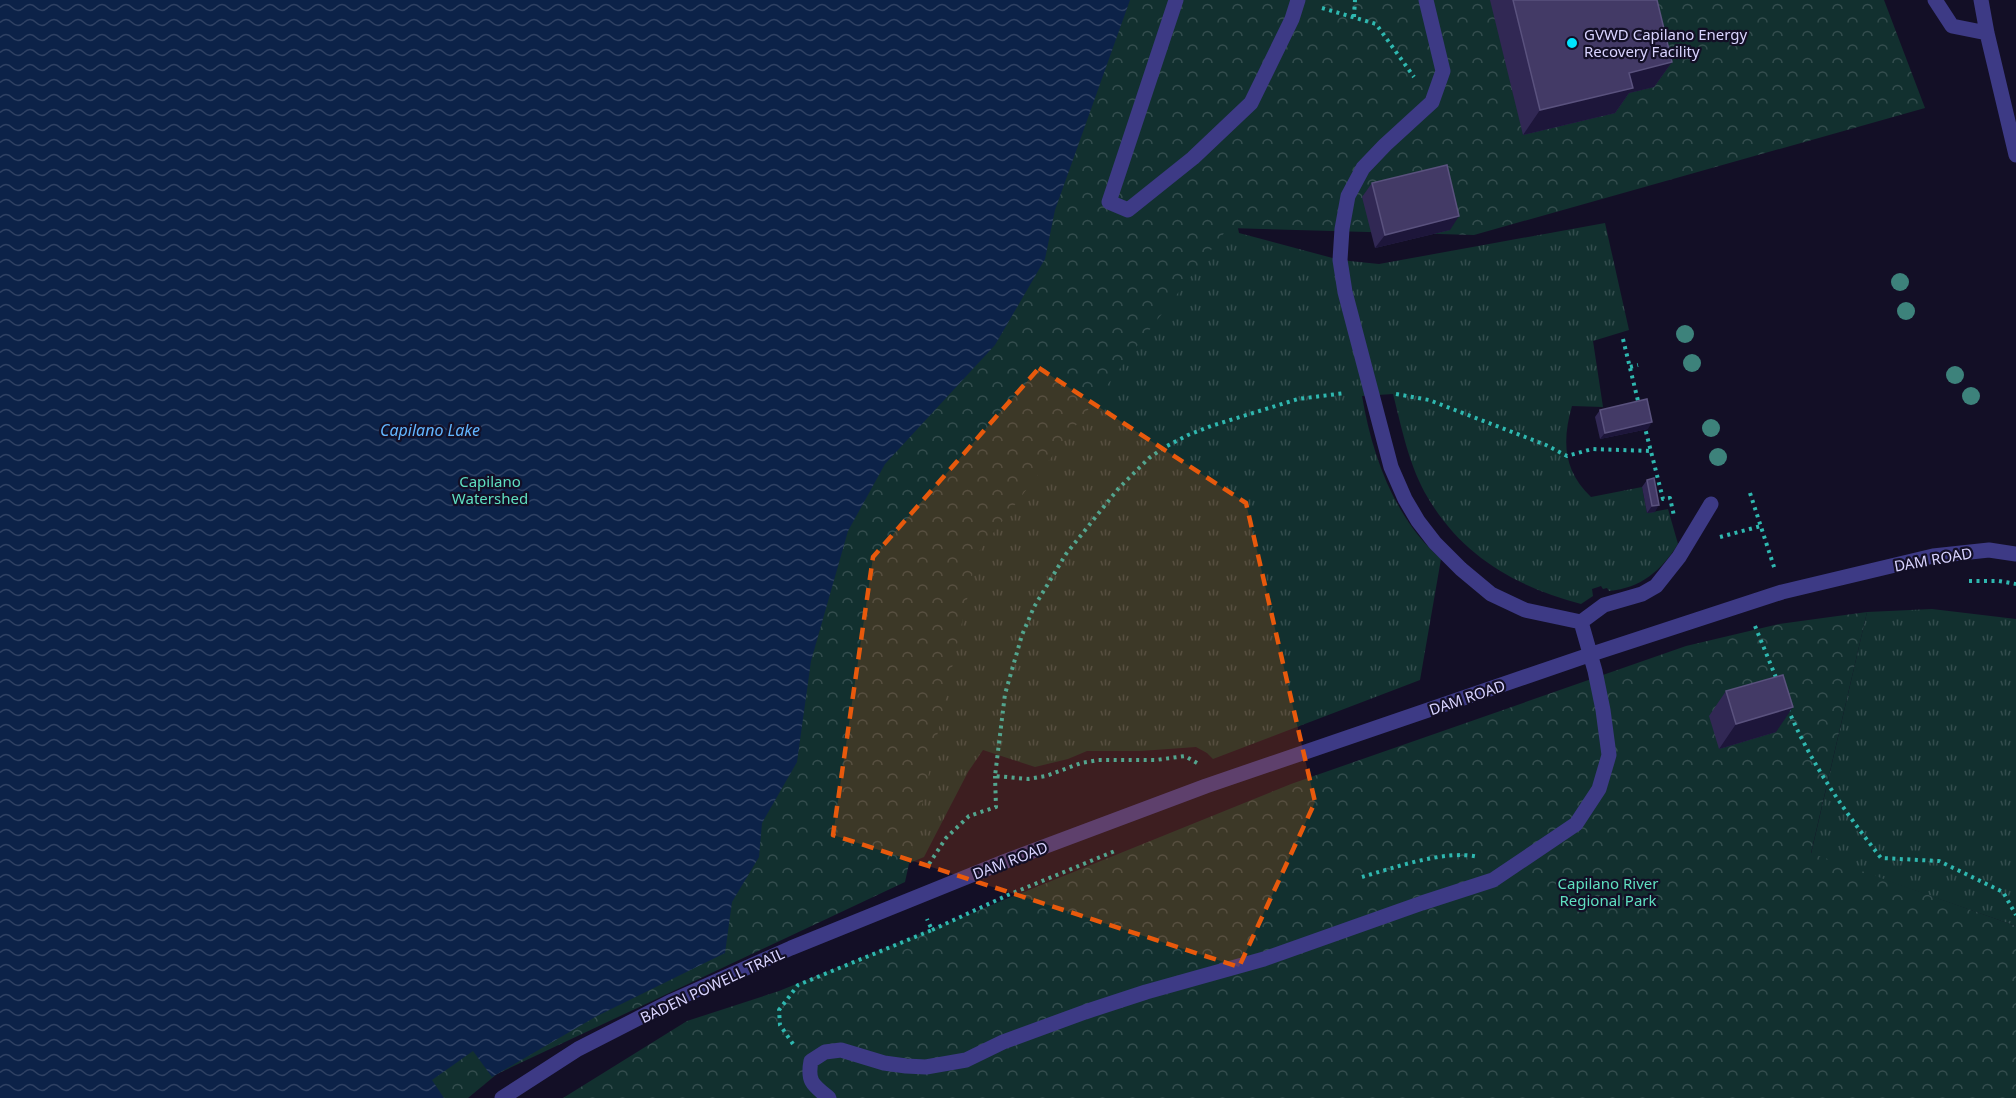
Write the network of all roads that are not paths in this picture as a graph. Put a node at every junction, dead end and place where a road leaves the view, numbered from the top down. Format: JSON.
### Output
{"nodes":[{"id":1,"x":1176,"y":0,"type":"edge"},
{"id":2,"x":1298,"y":0,"type":"edge"},
{"id":3,"x":1426,"y":0,"type":"edge"},
{"id":4,"x":1935,"y":0,"type":"edge"},
{"id":5,"x":1981,"y":0,"type":"edge"},
{"id":6,"x":1987,"y":33,"type":"junction"},
{"id":7,"x":2012,"y":122,"type":"edge"},
{"id":8,"x":2016,"y":155,"type":"edge"},
{"id":9,"x":1711,"y":504,"type":"dead end"},
{"id":10,"x":2016,"y":554,"type":"edge"},
{"id":11,"x":1581,"y":622,"type":"junction"},
{"id":12,"x":1589,"y":655,"type":"junction"},
{"id":13,"x":931,"y":891,"type":"joint"},
{"id":14,"x":502,"y":1098,"type":"edge"},
{"id":15,"x":829,"y":1098,"type":"edge"}],
"edges":[{"from":1,"to":2,"type":"street"},
{"from":3,"to":11,"type":"street"},
{"from":4,"to":6,"type":"street"},
{"from":5,"to":6,"type":"street"},
{"from":6,"to":7,"type":"street"},
{"from":7,"to":8,"type":"street"},
{"from":9,"to":11,"type":"street"},
{"from":10,"to":12,"type":"street","name":"DAM ROAD"},
{"from":11,"to":12,"type":"street"},
{"from":12,"to":13,"type":"street","name":"DAM ROAD"},
{"from":12,"to":15,"type":"street"},
{"from":13,"to":14,"type":"street","name":"BADEN POWELL TRAIL"}]}
